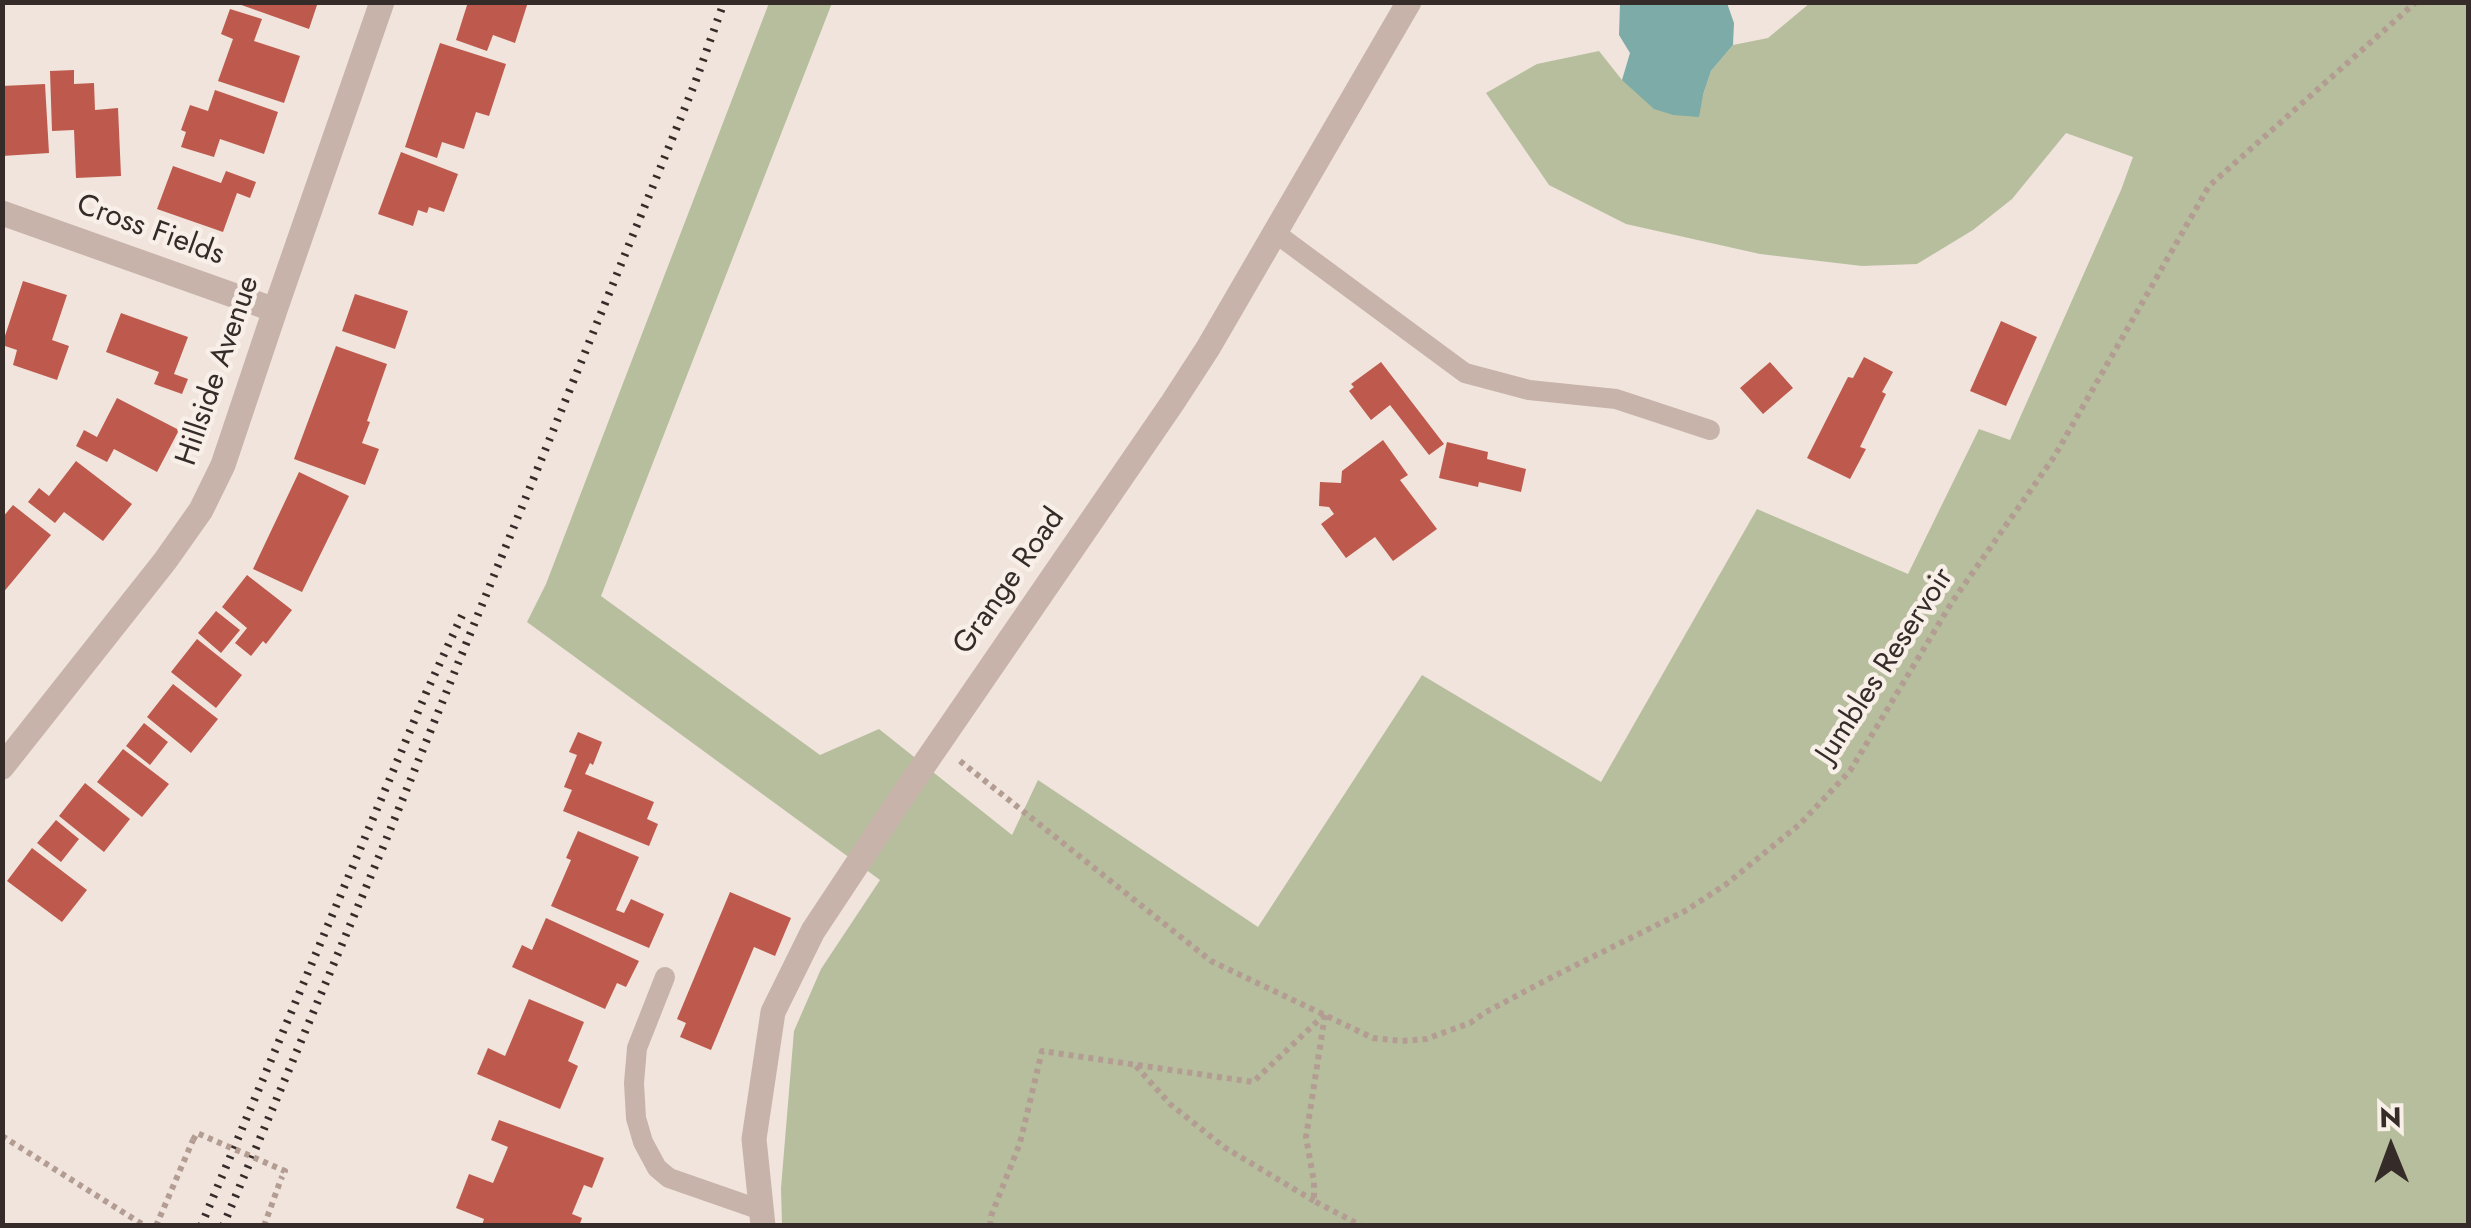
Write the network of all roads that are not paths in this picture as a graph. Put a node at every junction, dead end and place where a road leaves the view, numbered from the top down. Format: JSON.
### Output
{"nodes":[{"id":1,"x":382,"y":2,"type":"edge"},
{"id":2,"x":1409,"y":2,"type":"edge"},
{"id":3,"x":2,"y":213,"type":"edge"},
{"id":4,"x":1274,"y":232,"type":"junction"},
{"id":5,"x":275,"y":310,"type":"junction"},
{"id":6,"x":1710,"y":430,"type":"dead end"},
{"id":7,"x":2,"y":767,"type":"edge"},
{"id":8,"x":666,"y":977,"type":"dead end"},
{"id":9,"x":762,"y":1218,"type":"edge"}],
"edges":[{"from":1,"to":5,"type":"street","name":"Hillside Avenue"},
{"from":2,"to":4,"type":"street","name":"Grange Road"},
{"from":3,"to":5,"type":"street","name":"Cross Fields"},
{"from":4,"to":6,"type":"lane"},
{"from":4,"to":9,"type":"street","name":"Grange Road"},
{"from":5,"to":7,"type":"street","name":"Hillside Avenue"},
{"from":8,"to":9,"type":"lane"}]}
